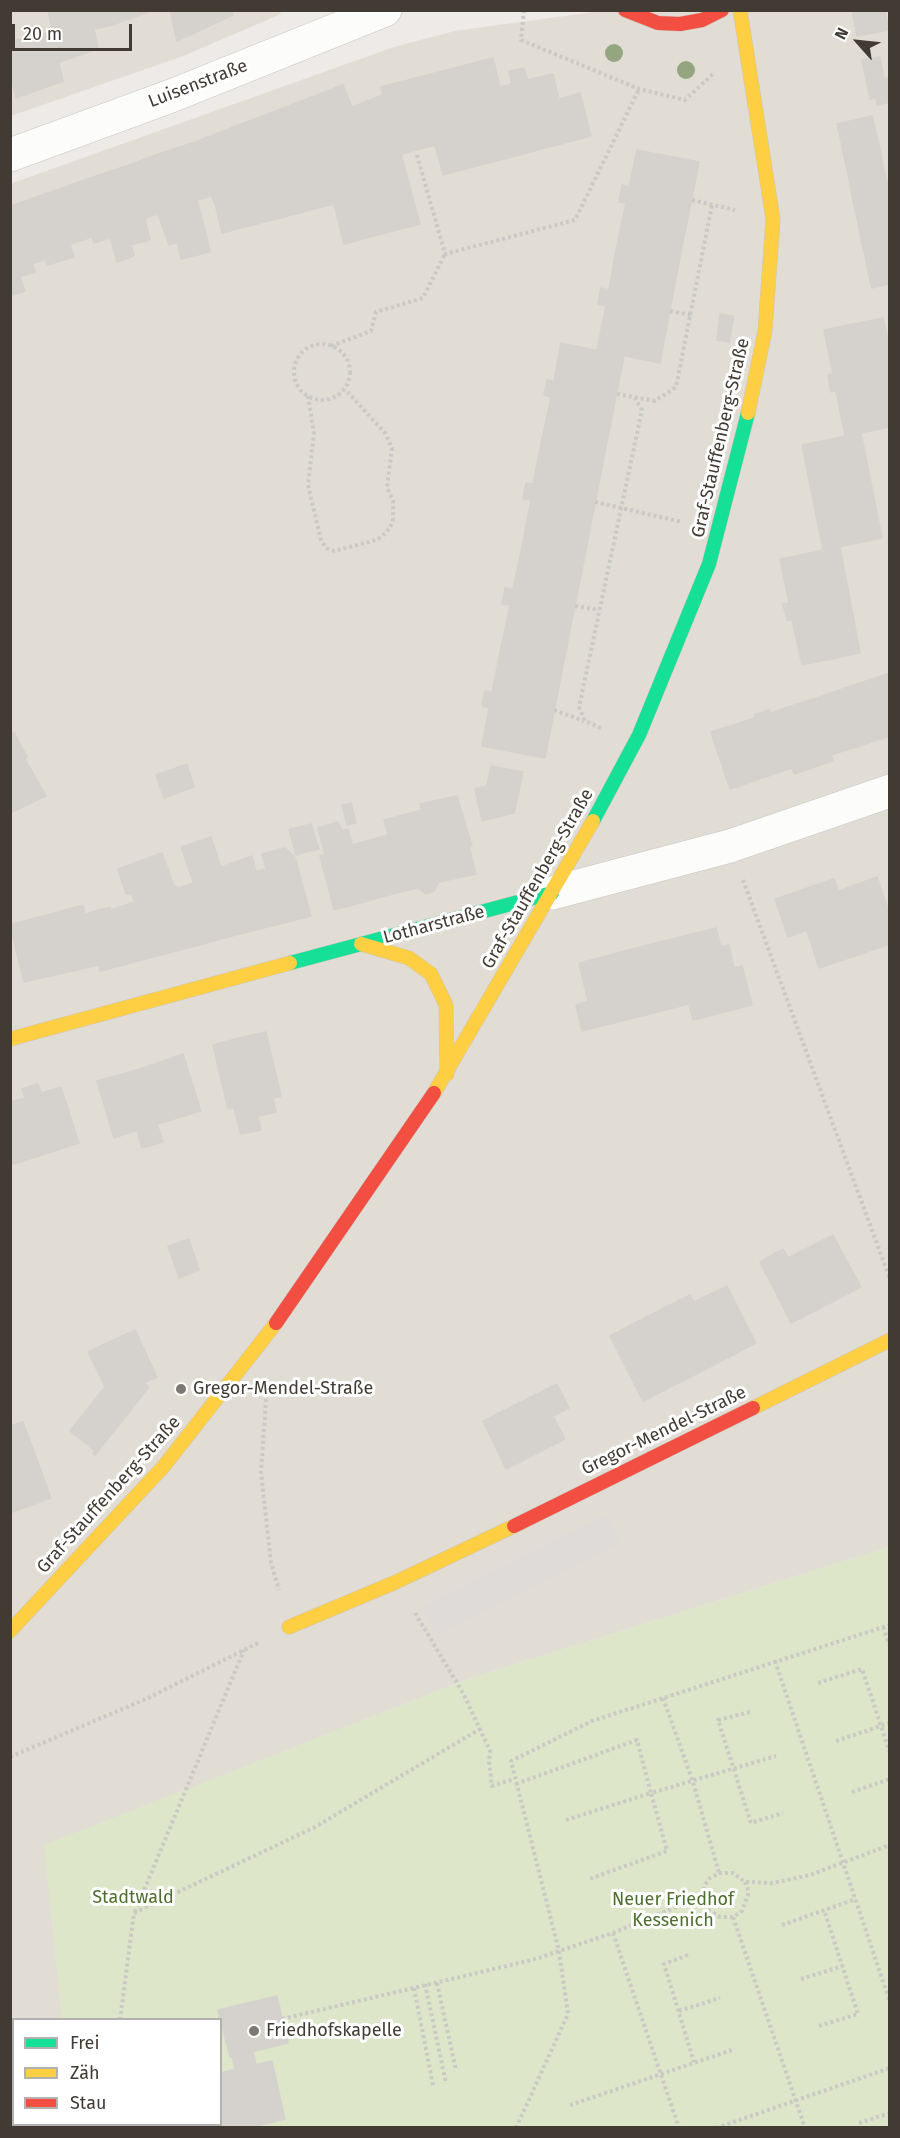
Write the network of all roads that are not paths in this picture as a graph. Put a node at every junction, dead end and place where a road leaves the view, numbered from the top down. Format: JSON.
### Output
{"nodes":[{"id":1,"x":385,"y":10,"type":"edge"},
{"id":2,"x":625,"y":10,"type":"edge"},
{"id":3,"x":722,"y":10,"type":"edge"},
{"id":4,"x":740,"y":10,"type":"edge"},
{"id":5,"x":10,"y":155,"type":"edge"},
{"id":6,"x":890,"y":791,"type":"edge"},
{"id":7,"x":552,"y":894,"type":"junction"},
{"id":8,"x":361,"y":944,"type":"junction"},
{"id":9,"x":10,"y":1039,"type":"edge"},
{"id":10,"x":447,"y":1074,"type":"junction"},
{"id":11,"x":890,"y":1340,"type":"edge"},
{"id":12,"x":289,"y":1627,"type":"road end"},
{"id":13,"x":10,"y":1631,"type":"edge"}],
"edges":[{"from":1,"to":5,"type":"street","name":"Luisenstraße"},
{"from":2,"to":3,"type":"street"},
{"from":4,"to":7,"type":"street","name":"Graf-Stauffenberg-Straße"},
{"from":6,"to":7,"type":"street","name":"Lotharstraße"},
{"from":7,"to":8,"type":"street","name":"Lotharstraße"},
{"from":7,"to":10,"type":"street","name":"Graf-Stauffenberg-Straße"},
{"from":8,"to":9,"type":"street","name":"Lotharstraße"},
{"from":8,"to":10,"type":"street"},
{"from":10,"to":13,"type":"street","name":"Graf-Stauffenberg-Straße"},
{"from":11,"to":12,"type":"street","name":"Gregor-Mendel-Straße"}]}
